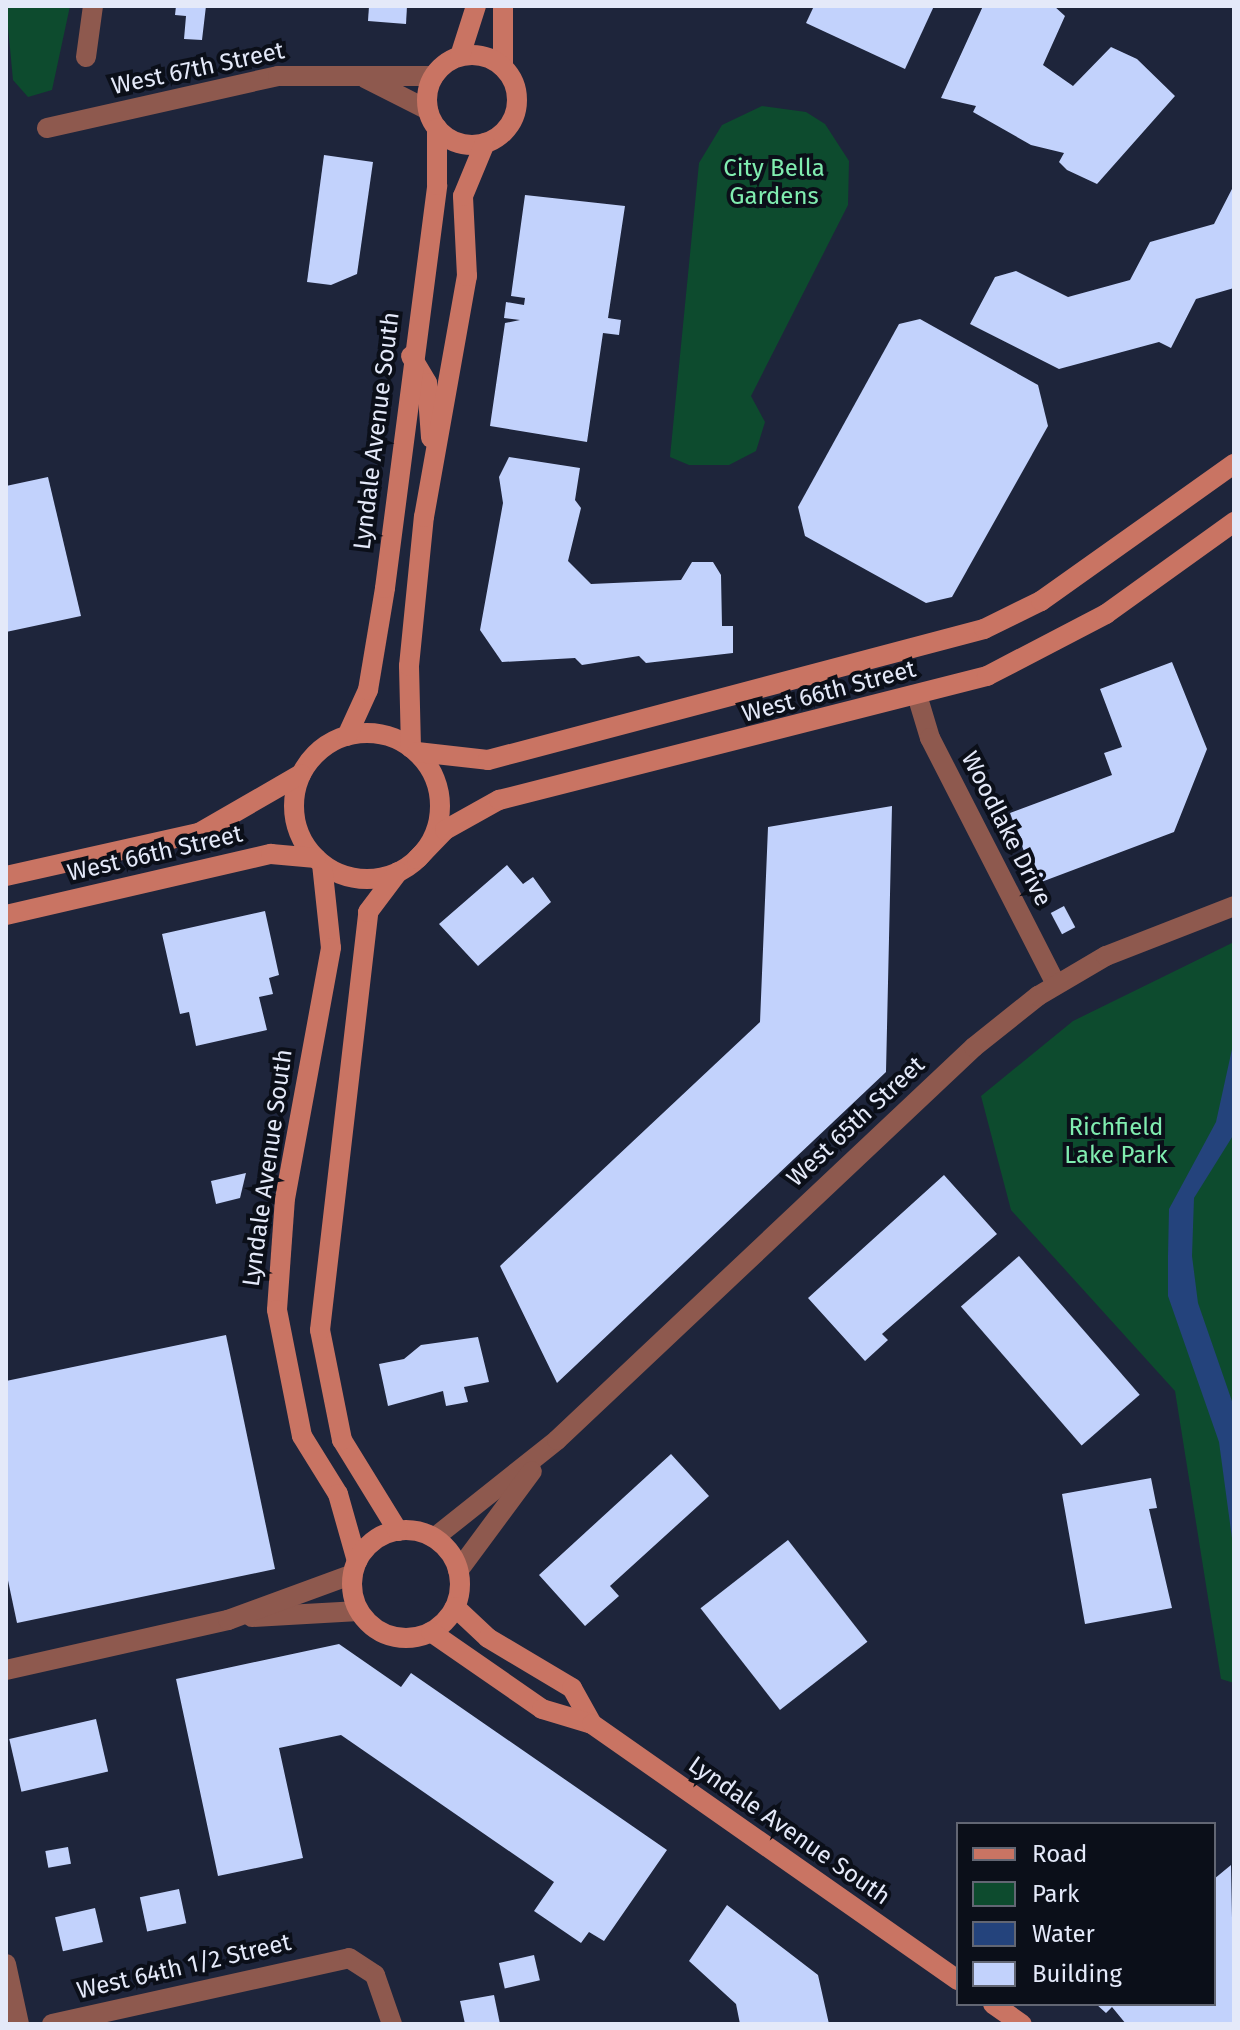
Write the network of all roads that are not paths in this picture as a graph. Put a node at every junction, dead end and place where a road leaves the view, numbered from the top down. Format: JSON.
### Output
{"nodes":[{"id":1,"x":93,"y":6,"type":"edge"},
{"id":2,"x":476,"y":6,"type":"edge"},
{"id":3,"x":503,"y":6,"type":"edge"},
{"id":4,"x":460,"y":56,"type":"junction"},
{"id":5,"x":86,"y":57,"type":"dead end"},
{"id":6,"x":503,"y":67,"type":"junction"},
{"id":7,"x":361,"y":76,"type":"junction"},
{"id":8,"x":434,"y":76,"type":"junction"},
{"id":9,"x":433,"y":119,"type":"junction"},
{"id":10,"x":47,"y":128,"type":"dead end"},
{"id":11,"x":485,"y":143,"type":"junction"},
{"id":12,"x":411,"y":356,"type":"junction"},
{"id":13,"x":1234,"y":464,"type":"edge"},
{"id":14,"x":432,"y":478,"type":"junction"},
{"id":15,"x":1234,"y":522,"type":"edge"},
{"id":16,"x":917,"y":695,"type":"junction"},
{"id":17,"x":347,"y":736,"type":"junction"},
{"id":18,"x":414,"y":750,"type":"junction"},
{"id":19,"x":301,"y":774,"type":"junction"},
{"id":20,"x":417,"y":859,"type":"junction"},
{"id":21,"x":319,"y":861,"type":"junction"},
{"id":22,"x":398,"y":872,"type":"junction"},
{"id":23,"x":6,"y":876,"type":"edge"},
{"id":24,"x":1234,"y":906,"type":"edge"},
{"id":25,"x":6,"y":915,"type":"edge"},
{"id":26,"x":1056,"y":984,"type":"junction"},
{"id":27,"x":557,"y":1440,"type":"junction"},
{"id":28,"x":398,"y":1531,"type":"junction"},
{"id":29,"x":434,"y":1538,"type":"junction"},
{"id":30,"x":355,"y":1568,"type":"junction"},
{"id":31,"x":458,"y":1571,"type":"junction"},
{"id":32,"x":455,"y":1607,"type":"junction"},
{"id":33,"x":359,"y":1611,"type":"junction"},
{"id":34,"x":228,"y":1620,"type":"junction"},
{"id":35,"x":431,"y":1632,"type":"junction"},
{"id":36,"x":6,"y":1670,"type":"edge"},
{"id":37,"x":592,"y":1724,"type":"junction"},
{"id":38,"x":6,"y":1964,"type":"edge"},
{"id":39,"x":956,"y":1979,"type":"edge"},
{"id":40,"x":996,"y":2006,"type":"edge"},
{"id":41,"x":19,"y":2024,"type":"edge"},
{"id":42,"x":52,"y":2024,"type":"edge"},
{"id":43,"x":392,"y":2024,"type":"edge"},
{"id":44,"x":1022,"y":2024,"type":"edge"}],
"edges":[{"from":1,"to":5,"type":"street"},
{"from":2,"to":4,"type":"main road"},
{"from":3,"to":6,"type":"main road"},
{"from":4,"to":6,"type":"main road"},
{"from":4,"to":8,"type":"main road"},
{"from":6,"to":11,"type":"main road"},
{"from":7,"to":8,"type":"street","name":"West 67th Street"},
{"from":7,"to":9,"type":"street","name":"West 67th Street"},
{"from":7,"to":10,"type":"street","name":"West 67th Street"},
{"from":8,"to":9,"type":"main road","name":"Lyndale Avenue South"},
{"from":9,"to":11,"type":"main road"},
{"from":9,"to":12,"type":"main road","name":"Lyndale Avenue South"},
{"from":11,"to":14,"type":"main road"},
{"from":12,"to":14,"type":"main road"},
{"from":12,"to":17,"type":"main road","name":"Lyndale Avenue South"},
{"from":13,"to":18,"type":"main road","name":"West 66th Street"},
{"from":14,"to":18,"type":"main road"},
{"from":15,"to":16,"type":"main road","name":"West 66th Street"},
{"from":16,"to":20,"type":"main road","name":"West 66th Street"},
{"from":16,"to":26,"type":"street","name":"Woodlake Drive"},
{"from":17,"to":18,"type":"main road"},
{"from":17,"to":19,"type":"main road"},
{"from":18,"to":20,"type":"main road"},
{"from":19,"to":21,"type":"main road"},
{"from":19,"to":23,"type":"main road","name":"West 66th Street"},
{"from":20,"to":22,"type":"main road"},
{"from":21,"to":22,"type":"main road"},
{"from":21,"to":25,"type":"main road","name":"West 66th Street"},
{"from":21,"to":30,"type":"main road","name":"Lyndale Avenue South"},
{"from":22,"to":28,"type":"main road"},
{"from":24,"to":26,"type":"street","name":"West 65th Street"},
{"from":26,"to":27,"type":"street","name":"West 65th Street"},
{"from":27,"to":29,"type":"street","name":"West 65th Street"},
{"from":27,"to":31,"type":"street","name":"West 65th Street"},
{"from":28,"to":29,"type":"main road"},
{"from":28,"to":30,"type":"main road"},
{"from":29,"to":31,"type":"main road"},
{"from":30,"to":33,"type":"main road","name":"Lyndale Avenue South"},
{"from":30,"to":34,"type":"street"},
{"from":31,"to":32,"type":"main road"},
{"from":32,"to":35,"type":"main road"},
{"from":32,"to":37,"type":"main road","name":"Lyndale Avenue South"},
{"from":33,"to":34,"type":"street"},
{"from":33,"to":35,"type":"main road"},
{"from":34,"to":36,"type":"street"},
{"from":35,"to":37,"type":"main road","name":"Lyndale Avenue South"},
{"from":37,"to":39,"type":"main road","name":"Lyndale Avenue South"},
{"from":38,"to":41,"type":"street"},
{"from":40,"to":44,"type":"main road"},
{"from":42,"to":43,"type":"street","name":"West 64th 1/2 Street"}]}
